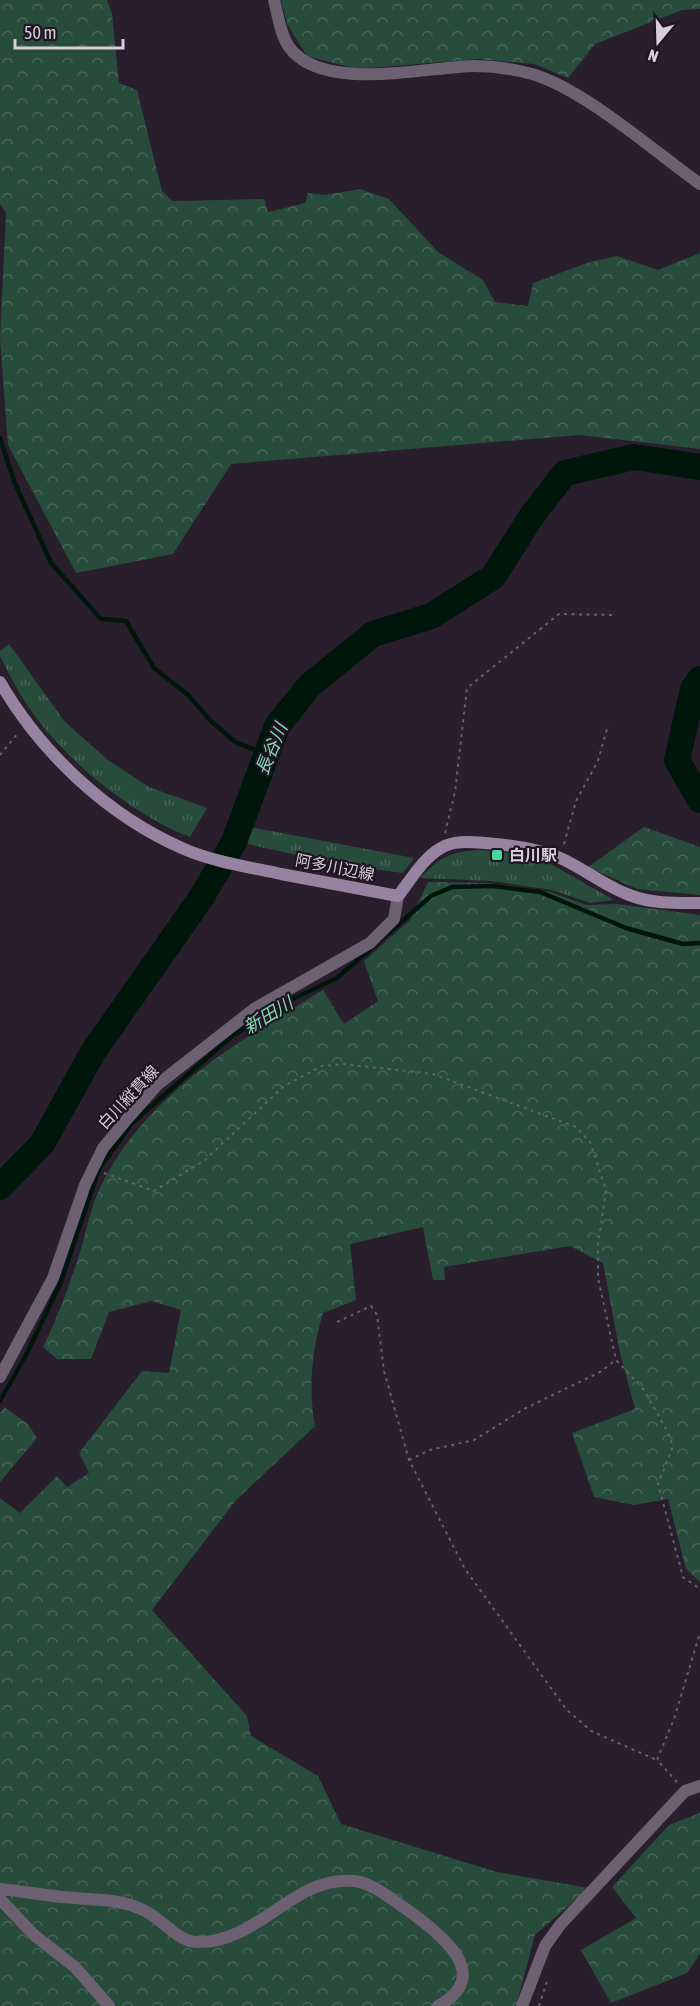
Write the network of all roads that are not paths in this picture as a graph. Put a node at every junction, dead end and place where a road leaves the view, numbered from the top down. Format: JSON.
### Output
{"nodes":[{"id":1,"x":274,"y":0,"type":"edge"},
{"id":2,"x":700,"y":184,"type":"edge"},
{"id":3,"x":0,"y":682,"type":"edge"},
{"id":4,"x":398,"y":896,"type":"junction"},
{"id":5,"x":700,"y":903,"type":"edge"},
{"id":6,"x":0,"y":1377,"type":"edge"},
{"id":7,"x":700,"y":1786,"type":"edge"},
{"id":8,"x":0,"y":1888,"type":"edge"},
{"id":9,"x":0,"y":1899,"type":"edge"},
{"id":10,"x":109,"y":2006,"type":"edge"},
{"id":11,"x":438,"y":2006,"type":"edge"},
{"id":12,"x":522,"y":2006,"type":"edge"}],
"edges":[{"from":1,"to":2,"type":"street"},
{"from":3,"to":4,"type":"main road","name":"阿多川辺線"},
{"from":4,"to":5,"type":"main road"},
{"from":4,"to":6,"type":"street","name":"白川縦貫線"},
{"from":7,"to":12,"type":"street"},
{"from":8,"to":11,"type":"street"},
{"from":9,"to":10,"type":"street"}]}
